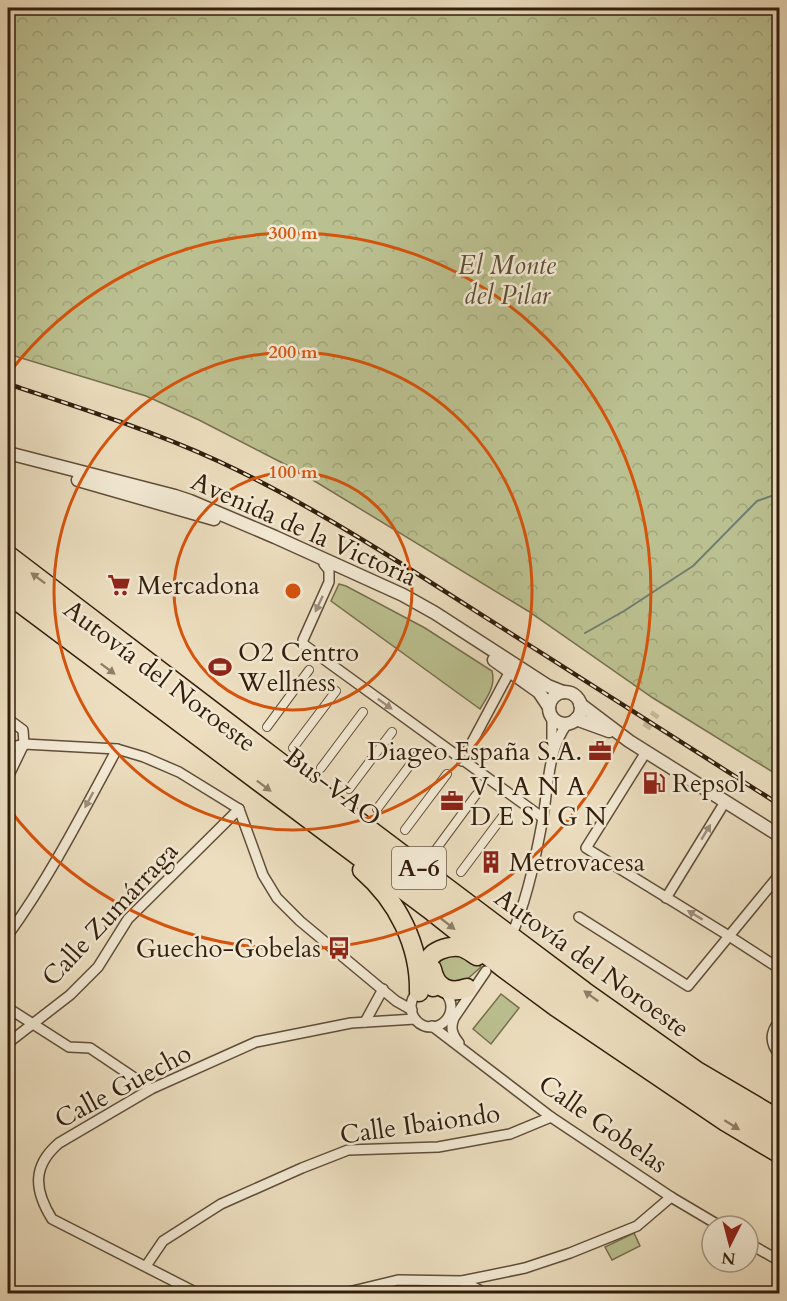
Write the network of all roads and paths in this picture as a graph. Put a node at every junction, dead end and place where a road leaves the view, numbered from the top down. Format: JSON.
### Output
{"nodes":[{"id":1,"x":8,"y":453,"type":"edge"},
{"id":2,"x":8,"y":461,"type":"edge"},
{"id":3,"x":8,"y":555,"type":"edge"},
{"id":4,"x":324,"y":564,"type":"junction"},
{"id":5,"x":8,"y":573,"type":"edge"},
{"id":6,"x":8,"y":594,"type":"edge"},
{"id":7,"x":309,"y":670,"type":"dead end"},
{"id":8,"x":510,"y":671,"type":"junction"},
{"id":9,"x":336,"y":691,"type":"dead end"},
{"id":10,"x":563,"y":692,"type":"junction"},
{"id":11,"x":580,"y":704,"type":"junction"},
{"id":12,"x":363,"y":711,"type":"dead end"},
{"id":13,"x":550,"y":712,"type":"junction"},
{"id":14,"x":8,"y":719,"type":"edge"},
{"id":15,"x":572,"y":722,"type":"junction"},
{"id":16,"x":267,"y":726,"type":"dead end"},
{"id":17,"x":392,"y":732,"type":"dead end"},
{"id":18,"x":629,"y":741,"type":"junction"},
{"id":19,"x":24,"y":744,"type":"junction"},
{"id":20,"x":293,"y":747,"type":"dead end"},
{"id":21,"x":8,"y":748,"type":"edge"},
{"id":22,"x":117,"y":749,"type":"junction"},
{"id":23,"x":646,"y":752,"type":"junction"},
{"id":24,"x":419,"y":753,"type":"dead end"},
{"id":25,"x":462,"y":760,"type":"junction"},
{"id":26,"x":552,"y":761,"type":"junction"},
{"id":27,"x":321,"y":768,"type":"dead end"},
{"id":28,"x":447,"y":774,"type":"dead end"},
{"id":29,"x":8,"y":777,"type":"edge"},
{"id":30,"x":349,"y":789,"type":"dead end"},
{"id":31,"x":476,"y":795,"type":"dead end"},
{"id":32,"x":724,"y":802,"type":"junction"},
{"id":33,"x":239,"y":809,"type":"junction"},
{"id":34,"x":377,"y":810,"type":"dead end"},
{"id":35,"x":503,"y":816,"type":"dead end"},
{"id":36,"x":543,"y":818,"type":"junction"},
{"id":37,"x":405,"y":830,"type":"dead end"},
{"id":38,"x":780,"y":836,"type":"edge"},
{"id":39,"x":334,"y":838,"type":"junction"},
{"id":40,"x":434,"y":852,"type":"dead end"},
{"id":41,"x":461,"y":872,"type":"dead end"},
{"id":42,"x":780,"y":873,"type":"edge"},
{"id":43,"x":666,"y":898,"type":"junction"},
{"id":44,"x":579,"y":917,"type":"dead end"},
{"id":45,"x":514,"y":927,"type":"dead end"},
{"id":46,"x":8,"y":935,"type":"edge"},
{"id":47,"x":729,"y":936,"type":"junction"},
{"id":48,"x":442,"y":949,"type":"junction"},
{"id":49,"x":502,"y":967,"type":"junction"},
{"id":50,"x":780,"y":969,"type":"edge"},
{"id":51,"x":472,"y":987,"type":"junction"},
{"id":52,"x":386,"y":991,"type":"junction"},
{"id":53,"x":428,"y":993,"type":"junction"},
{"id":54,"x":8,"y":1008,"type":"edge"},
{"id":55,"x":413,"y":1014,"type":"junction"},
{"id":56,"x":448,"y":1016,"type":"junction"},
{"id":57,"x":780,"y":1020,"type":"edge"},
{"id":58,"x":364,"y":1022,"type":"junction"},
{"id":59,"x":31,"y":1024,"type":"junction"},
{"id":60,"x":432,"y":1026,"type":"junction"},
{"id":61,"x":454,"y":1042,"type":"junction"},
{"id":62,"x":8,"y":1043,"type":"edge"},
{"id":63,"x":466,"y":1051,"type":"junction"},
{"id":64,"x":780,"y":1055,"type":"edge"},
{"id":65,"x":151,"y":1089,"type":"junction"},
{"id":66,"x":551,"y":1118,"type":"junction"},
{"id":67,"x":780,"y":1120,"type":"edge"},
{"id":68,"x":780,"y":1139,"type":"edge"},
{"id":69,"x":780,"y":1154,"type":"edge"},
{"id":70,"x":671,"y":1197,"type":"junction"},
{"id":71,"x":700,"y":1214,"type":"edge"},
{"id":72,"x":760,"y":1250,"type":"edge"},
{"id":73,"x":780,"y":1261,"type":"edge"},
{"id":74,"x":146,"y":1266,"type":"junction"},
{"id":75,"x":462,"y":1281,"type":"junction"},
{"id":76,"x":199,"y":1293,"type":"edge"},
{"id":77,"x":340,"y":1293,"type":"edge"},
{"id":78,"x":487,"y":1293,"type":"edge"}],
"edges":[{"from":1,"to":10,"type":"street","name":"Avenida de la Victoria"},
{"from":2,"to":4,"type":"street","name":"Avenida de la Victoria"},
{"from":67,"to":3,"type":"highway","name":"Autovía del Noroeste","number":"A-6","one_way":true},
{"from":4,"to":8,"type":"street","name":"Avenida de la Victoria"},
{"from":4,"to":25,"type":"street","one_way":true},
{"from":5,"to":68,"type":"highway","name":"Bus-VAO"},
{"from":6,"to":39,"type":"highway","name":"Autovía del Noroeste","number":"A-6","one_way":true},
{"from":7,"to":16,"type":"street"},
{"from":8,"to":13,"type":"street","name":"Avenida de la Victoria"},
{"from":8,"to":25,"type":"street"},
{"from":9,"to":20,"type":"street"},
{"from":10,"to":11,"type":"street"},
{"from":10,"to":13,"type":"street"},
{"from":11,"to":15,"type":"street"},
{"from":11,"to":18,"type":"street"},
{"from":12,"to":27,"type":"street"},
{"from":13,"to":15,"type":"street"},
{"from":13,"to":26,"type":"street"},
{"from":14,"to":19,"type":"street"},
{"from":15,"to":18,"type":"street"},
{"from":15,"to":26,"type":"street"},
{"from":17,"to":30,"type":"street"},
{"from":18,"to":23,"type":"street"},
{"from":19,"to":21,"type":"street"},
{"from":19,"to":22,"type":"street"},
{"from":19,"to":29,"type":"street"},
{"from":22,"to":33,"type":"street"},
{"from":22,"to":46,"type":"street","one_way":true},
{"from":23,"to":32,"type":"street"},
{"from":23,"to":43,"type":"street"},
{"from":24,"to":34,"type":"street"},
{"from":25,"to":36,"type":"street"},
{"from":26,"to":36,"type":"street"},
{"from":28,"to":37,"type":"street"},
{"from":31,"to":40,"type":"street"},
{"from":32,"to":38,"type":"street"},
{"from":43,"to":32,"type":"street","one_way":true},
{"from":33,"to":52,"type":"street"},
{"from":33,"to":59,"type":"street","name":"Calle Zumárraga"},
{"from":35,"to":41,"type":"street"},
{"from":36,"to":45,"type":"street"},
{"from":39,"to":49,"type":"highway","name":"Autovía del Noroeste","number":"A-6","one_way":true},
{"from":39,"to":53,"type":"highway"},
{"from":42,"to":47,"type":"street"},
{"from":47,"to":43,"type":"street","one_way":true},
{"from":44,"to":47,"type":"street"},
{"from":47,"to":50,"type":"street"},
{"from":48,"to":49,"type":"highway"},
{"from":48,"to":51,"type":"highway"},
{"from":48,"to":53,"type":"highway"},
{"from":49,"to":69,"type":"highway","name":"Autovía del Noroeste","number":"A-6","one_way":true},
{"from":51,"to":53,"type":"street"},
{"from":51,"to":56,"type":"street"},
{"from":51,"to":63,"type":"street","name":"Calle Gobelas"},
{"from":52,"to":53,"type":"street"},
{"from":52,"to":55,"type":"street"},
{"from":52,"to":58,"type":"street"},
{"from":53,"to":55,"type":"street"},
{"from":53,"to":56,"type":"street"},
{"from":54,"to":59,"type":"street"},
{"from":55,"to":58,"type":"street","name":"Calle Guecho"},
{"from":55,"to":60,"type":"street"},
{"from":56,"to":60,"type":"street"},
{"from":56,"to":61,"type":"street"},
{"from":57,"to":64,"type":"street"},
{"from":58,"to":65,"type":"street","name":"Calle Guecho"},
{"from":59,"to":62,"type":"street","name":"Calle Zumárraga"},
{"from":59,"to":65,"type":"street"},
{"from":60,"to":61,"type":"street","name":"Calle Gobelas"},
{"from":61,"to":63,"type":"street","name":"Calle Gobelas"},
{"from":63,"to":66,"type":"street","name":"Calle Gobelas"},
{"from":65,"to":74,"type":"street","name":"Calle Guecho"},
{"from":66,"to":70,"type":"street","name":"Calle Gobelas"},
{"from":66,"to":74,"type":"street","name":"Calle Ibaiondo"},
{"from":70,"to":71,"type":"street","name":"Calle Gobelas"},
{"from":70,"to":75,"type":"street"},
{"from":72,"to":73,"type":"street"},
{"from":74,"to":76,"type":"street","name":"Calle Guecho"},
{"from":75,"to":77,"type":"street"},
{"from":75,"to":78,"type":"street"}]}
